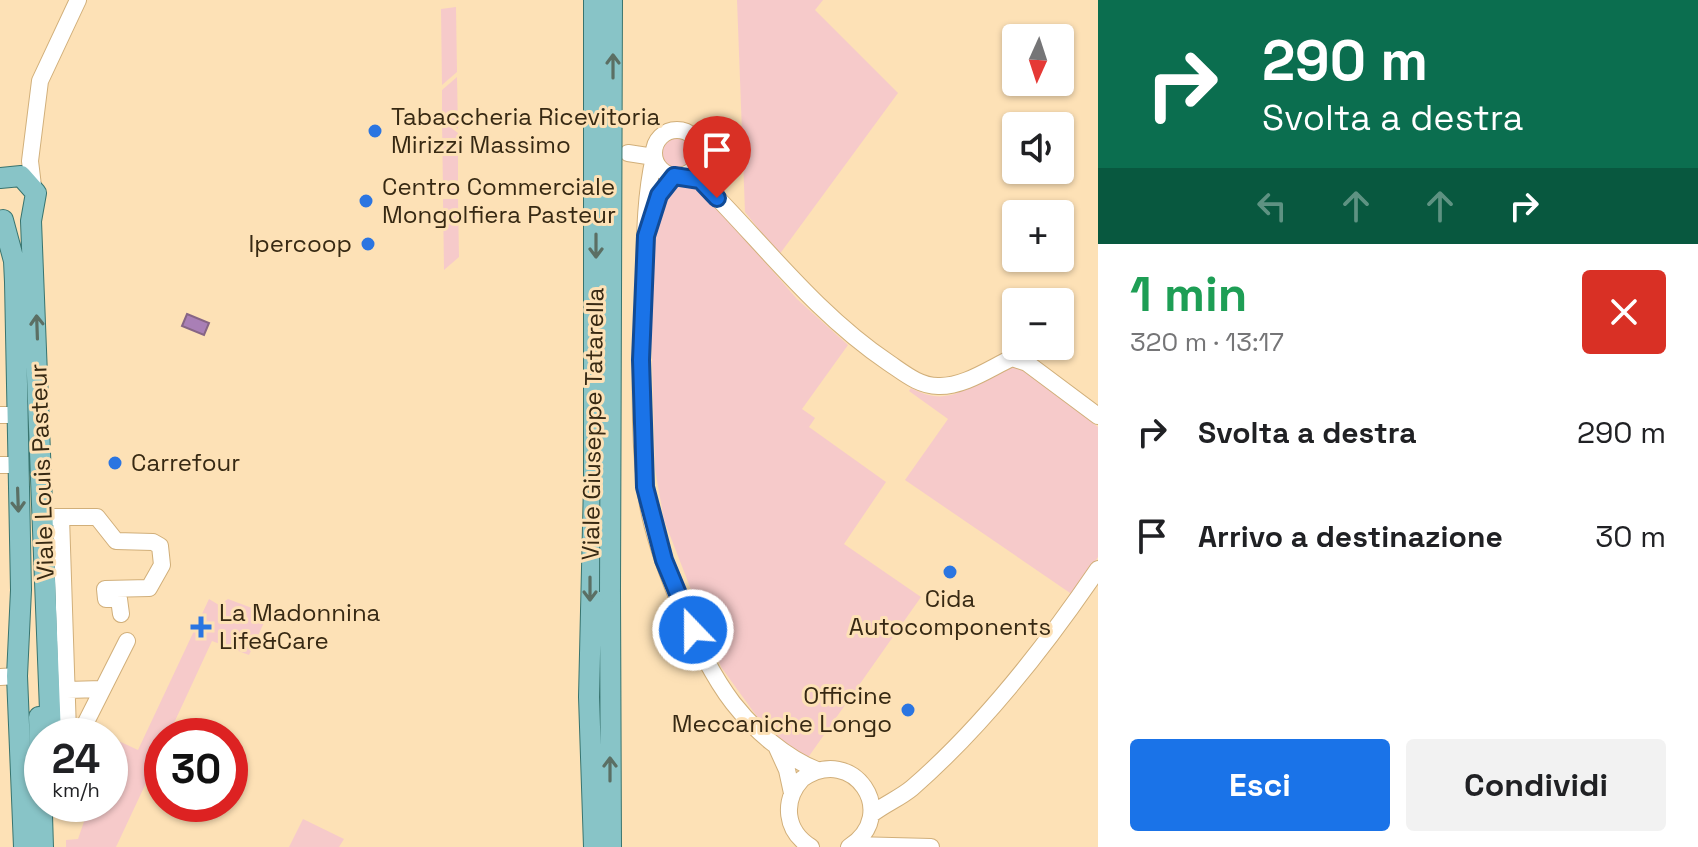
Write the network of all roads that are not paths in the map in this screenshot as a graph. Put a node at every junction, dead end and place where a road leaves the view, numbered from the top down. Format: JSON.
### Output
{"nodes":[{"id":1,"x":78,"y":0,"type":"edge"},
{"id":2,"x":594,"y":0,"type":"edge"},
{"id":3,"x":612,"y":0,"type":"edge"},
{"id":4,"x":32,"y":126,"type":"junction"},
{"id":5,"x":628,"y":153,"type":"dead end"},
{"id":6,"x":654,"y":157,"type":"junction"},
{"id":7,"x":698,"y":163,"type":"junction"},
{"id":8,"x":4,"y":176,"type":"edge"},
{"id":9,"x":678,"y":176,"type":"junction"},
{"id":10,"x":700,"y":180,"type":"junction"},
{"id":11,"x":33,"y":186,"type":"junction"},
{"id":12,"x":34,"y":208,"type":"junction"},
{"id":13,"x":1,"y":219,"type":"edge"},
{"id":14,"x":646,"y":236,"type":"junction"},
{"id":15,"x":8,"y":415,"type":"edge"},
{"id":16,"x":1098,"y":416,"type":"edge"},
{"id":17,"x":9,"y":465,"type":"edge"},
{"id":18,"x":51,"y":517,"type":"junction"},
{"id":19,"x":1098,"y":569,"type":"edge"},
{"id":20,"x":21,"y":590,"type":"junction"},
{"id":21,"x":121,"y":614,"type":"dead end"},
{"id":22,"x":127,"y":641,"type":"dead end"},
{"id":23,"x":9,"y":677,"type":"edge"},
{"id":24,"x":102,"y":689,"type":"junction"},
{"id":25,"x":67,"y":690,"type":"junction"},
{"id":26,"x":51,"y":718,"type":"edge"},
{"id":27,"x":68,"y":718,"type":"edge"},
{"id":28,"x":87,"y":718,"type":"edge"},
{"id":29,"x":776,"y":747,"type":"junction"},
{"id":30,"x":817,"y":770,"type":"junction"},
{"id":31,"x":861,"y":782,"type":"junction"},
{"id":32,"x":912,"y":788,"type":"junction"},
{"id":33,"x":792,"y":793,"type":"junction"},
{"id":34,"x":871,"y":818,"type":"junction"},
{"id":35,"x":52,"y":822,"type":"edge"},
{"id":36,"x":807,"y":846,"type":"edge"},
{"id":37,"x":851,"y":846,"type":"edge"},
{"id":38,"x":24,"y":847,"type":"edge"},
{"id":39,"x":34,"y":847,"type":"edge"},
{"id":40,"x":43,"y":847,"type":"edge"},
{"id":41,"x":53,"y":847,"type":"edge"},
{"id":42,"x":594,"y":847,"type":"edge"},
{"id":43,"x":611,"y":847,"type":"edge"},
{"id":44,"x":931,"y":847,"type":"edge"}],
"edges":[{"from":1,"to":4,"type":"street"},
{"from":2,"to":42,"type":"main road","name":"Viale Giuseppe Tatarella","one_way":true,"bridge":true},
{"from":43,"to":3,"type":"main road","name":"Viale Giuseppe Tatarella","one_way":true,"bridge":true},
{"from":4,"to":8,"type":"street"},
{"from":4,"to":11,"type":"street"},
{"from":5,"to":6,"type":"street"},
{"from":6,"to":7,"type":"street"},
{"from":6,"to":9,"type":"street"},
{"from":6,"to":14,"type":"street"},
{"from":7,"to":9,"type":"street"},
{"from":7,"to":10,"type":"street"},
{"from":8,"to":11,"type":"main road"},
{"from":9,"to":10,"type":"street"},
{"from":9,"to":14,"type":"street"},
{"from":10,"to":16,"type":"street"},
{"from":11,"to":12,"type":"main road","name":"Viale Louis Pasteur"},
{"from":12,"to":13,"type":"main road"},
{"from":18,"to":12,"type":"main road","name":"Viale Louis Pasteur","one_way":true},
{"from":13,"to":15,"type":"main road","name":"Viale Louis Pasteur"},
{"from":14,"to":29,"type":"street"},
{"from":15,"to":17,"type":"main road","name":"Viale Louis Pasteur"},
{"from":17,"to":20,"type":"main road","name":"Viale Louis Pasteur","one_way":true},
{"from":18,"to":21,"type":"street"},
{"from":18,"to":25,"type":"street"},
{"from":18,"to":26,"type":"main road","name":"Viale Louis Pasteur"},
{"from":18,"to":40,"type":"main road"},
{"from":19,"to":32,"type":"street"},
{"from":20,"to":23,"type":"main road","name":"Viale Louis Pasteur"},
{"from":20,"to":39,"type":"main road"},
{"from":22,"to":24,"type":"street"},
{"from":23,"to":38,"type":"main road","name":"Viale Louis Pasteur"},
{"from":24,"to":25,"type":"street"},
{"from":24,"to":28,"type":"street"},
{"from":25,"to":27,"type":"street"},
{"from":29,"to":30,"type":"street"},
{"from":29,"to":33,"type":"street"},
{"from":30,"to":31,"type":"street"},
{"from":30,"to":33,"type":"street"},
{"from":31,"to":32,"type":"street"},
{"from":31,"to":34,"type":"street"},
{"from":32,"to":34,"type":"street"},
{"from":33,"to":36,"type":"street"},
{"from":34,"to":37,"type":"street"},
{"from":34,"to":44,"type":"street"},
{"from":35,"to":41,"type":"main road"},
{"from":37,"to":44,"type":"street"}]}
